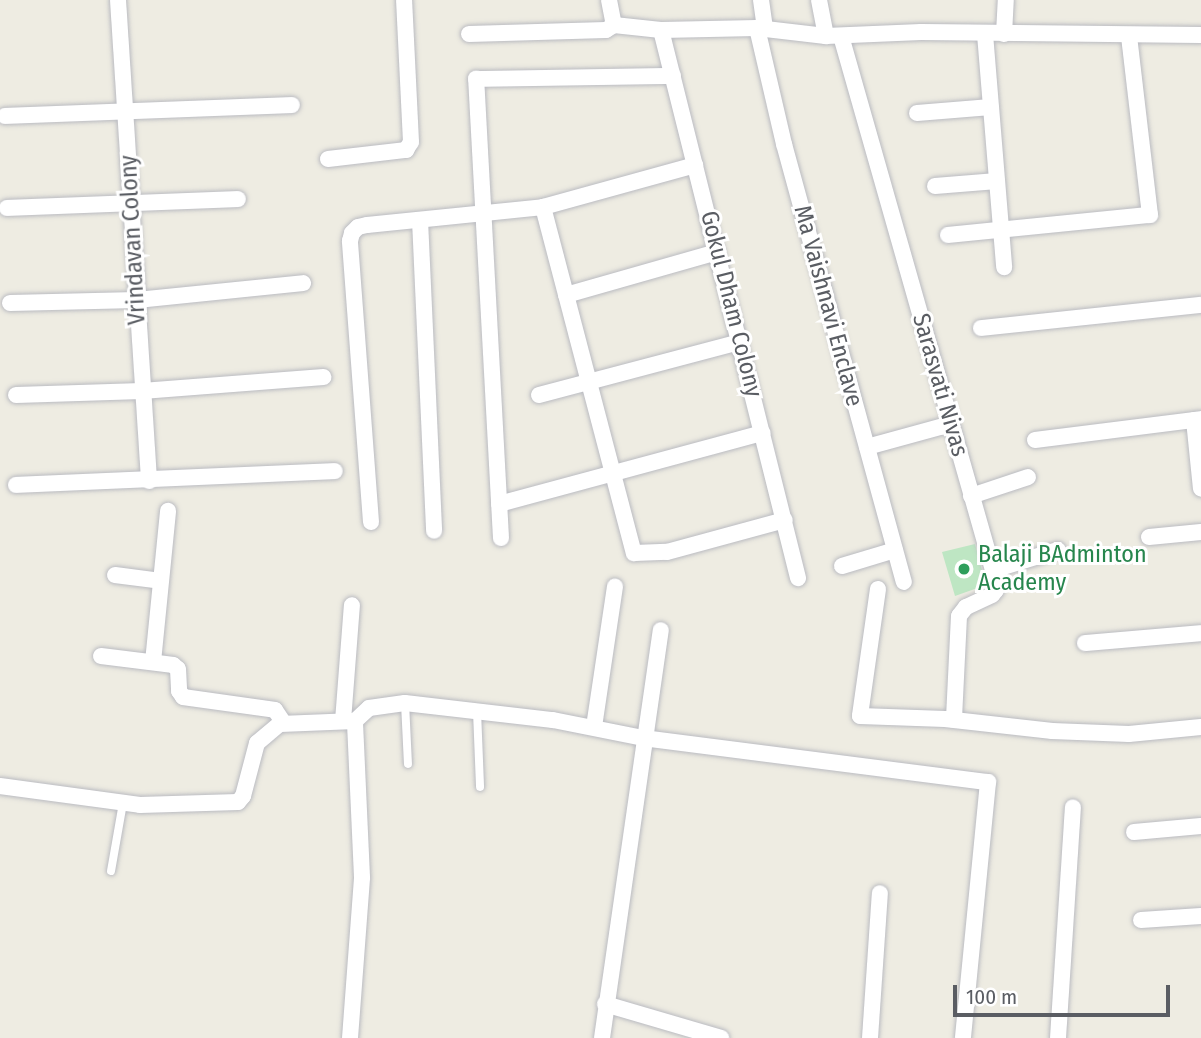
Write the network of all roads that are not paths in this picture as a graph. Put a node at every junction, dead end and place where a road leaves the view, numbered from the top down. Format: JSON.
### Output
{"nodes":[{"id":1,"x":118,"y":0,"type":"edge"},
{"id":2,"x":404,"y":0,"type":"edge"},
{"id":3,"x":609,"y":0,"type":"edge"},
{"id":4,"x":761,"y":0,"type":"edge"},
{"id":5,"x":820,"y":0,"type":"edge"},
{"id":6,"x":1006,"y":0,"type":"edge"},
{"id":7,"x":614,"y":24,"type":"junction"},
{"id":8,"x":761,"y":28,"type":"junction"},
{"id":9,"x":661,"y":30,"type":"junction"},
{"id":10,"x":469,"y":34,"type":"dead end"},
{"id":11,"x":985,"y":34,"type":"junction"},
{"id":12,"x":1004,"y":34,"type":"junction"},
{"id":13,"x":1129,"y":35,"type":"junction"},
{"id":14,"x":834,"y":36,"type":"junction"},
{"id":15,"x":1201,"y":36,"type":"edge"},
{"id":16,"x":673,"y":76,"type":"junction"},
{"id":17,"x":292,"y":105,"type":"dead end"},
{"id":18,"x":991,"y":107,"type":"junction"},
{"id":19,"x":126,"y":113,"type":"junction"},
{"id":20,"x":917,"y":113,"type":"dead end"},
{"id":21,"x":5,"y":116,"type":"dead end"},
{"id":22,"x":328,"y":159,"type":"dead end"},
{"id":23,"x":695,"y":165,"type":"junction"},
{"id":24,"x":997,"y":181,"type":"junction"},
{"id":25,"x":935,"y":186,"type":"dead end"},
{"id":26,"x":239,"y":199,"type":"dead end"},
{"id":27,"x":131,"y":204,"type":"junction"},
{"id":28,"x":543,"y":207,"type":"junction"},
{"id":29,"x":7,"y":208,"type":"dead end"},
{"id":30,"x":482,"y":213,"type":"junction"},
{"id":31,"x":420,"y":220,"type":"junction"},
{"id":32,"x":1001,"y":231,"type":"junction"},
{"id":33,"x":948,"y":235,"type":"dead end"},
{"id":34,"x":718,"y":252,"type":"junction"},
{"id":35,"x":1004,"y":267,"type":"dead end"},
{"id":36,"x":303,"y":283,"type":"dead end"},
{"id":37,"x":566,"y":295,"type":"junction"},
{"id":38,"x":136,"y":300,"type":"junction"},
{"id":39,"x":10,"y":303,"type":"dead end"},
{"id":40,"x":1201,"y":305,"type":"edge"},
{"id":41,"x":981,"y":328,"type":"dead end"},
{"id":42,"x":740,"y":342,"type":"junction"},
{"id":43,"x":323,"y":377,"type":"dead end"},
{"id":44,"x":589,"y":382,"type":"junction"},
{"id":45,"x":142,"y":391,"type":"junction"},
{"id":46,"x":16,"y":395,"type":"dead end"},
{"id":47,"x":539,"y":395,"type":"dead end"},
{"id":48,"x":1197,"y":420,"type":"edge"},
{"id":49,"x":951,"y":424,"type":"junction"},
{"id":50,"x":763,"y":433,"type":"junction"},
{"id":51,"x":1035,"y":440,"type":"dead end"},
{"id":52,"x":867,"y":447,"type":"junction"},
{"id":53,"x":335,"y":471,"type":"dead end"},
{"id":54,"x":613,"y":472,"type":"junction"},
{"id":55,"x":1028,"y":477,"type":"dead end"},
{"id":56,"x":149,"y":481,"type":"junction"},
{"id":57,"x":16,"y":485,"type":"dead end"},
{"id":58,"x":1201,"y":489,"type":"edge"},
{"id":59,"x":971,"y":496,"type":"junction"},
{"id":60,"x":499,"y":504,"type":"junction"},
{"id":61,"x":168,"y":511,"type":"dead end"},
{"id":62,"x":785,"y":520,"type":"junction"},
{"id":63,"x":371,"y":522,"type":"dead end"},
{"id":64,"x":434,"y":531,"type":"dead end"},
{"id":65,"x":1201,"y":532,"type":"edge"},
{"id":66,"x":1149,"y":537,"type":"dead end"},
{"id":67,"x":501,"y":538,"type":"dead end"},
{"id":68,"x":895,"y":550,"type":"junction"},
{"id":69,"x":1058,"y":550,"type":"dead end"},
{"id":70,"x":842,"y":566,"type":"dead end"},
{"id":71,"x":993,"y":570,"type":"junction"},
{"id":72,"x":115,"y":575,"type":"dead end"},
{"id":73,"x":798,"y":578,"type":"dead end"},
{"id":74,"x":161,"y":581,"type":"junction"},
{"id":75,"x":904,"y":582,"type":"dead end"},
{"id":76,"x":615,"y":587,"type":"dead end"},
{"id":77,"x":878,"y":589,"type":"dead end"},
{"id":78,"x":352,"y":605,"type":"dead end"},
{"id":79,"x":661,"y":630,"type":"dead end"},
{"id":80,"x":1201,"y":633,"type":"edge"},
{"id":81,"x":1085,"y":643,"type":"dead end"},
{"id":82,"x":102,"y":656,"type":"dead end"},
{"id":83,"x":153,"y":662,"type":"junction"},
{"id":84,"x":405,"y":703,"type":"junction"},
{"id":85,"x":477,"y":711,"type":"junction"},
{"id":86,"x":954,"y":720,"type":"junction"},
{"id":87,"x":349,"y":721,"type":"junction"},
{"id":88,"x":283,"y":722,"type":"junction"},
{"id":89,"x":593,"y":727,"type":"junction"},
{"id":90,"x":1201,"y":727,"type":"edge"},
{"id":91,"x":643,"y":738,"type":"junction"},
{"id":92,"x":408,"y":764,"type":"dead end"},
{"id":93,"x":0,"y":786,"type":"edge"},
{"id":94,"x":480,"y":787,"type":"dead end"},
{"id":95,"x":123,"y":803,"type":"junction"},
{"id":96,"x":1073,"y":807,"type":"dead end"},
{"id":97,"x":1201,"y":826,"type":"edge"},
{"id":98,"x":1134,"y":832,"type":"dead end"},
{"id":99,"x":111,"y":871,"type":"dead end"},
{"id":100,"x":880,"y":893,"type":"dead end"},
{"id":101,"x":1201,"y":916,"type":"edge"},
{"id":102,"x":1140,"y":920,"type":"dead end"},
{"id":103,"x":605,"y":1003,"type":"junction"},
{"id":104,"x":350,"y":1038,"type":"edge"},
{"id":105,"x":602,"y":1038,"type":"edge"},
{"id":106,"x":721,"y":1038,"type":"edge"},
{"id":107,"x":870,"y":1038,"type":"edge"},
{"id":108,"x":963,"y":1038,"type":"edge"},
{"id":109,"x":1058,"y":1038,"type":"edge"}],
"edges":[{"from":1,"to":19,"type":"street","name":"Vrindavan Colony"},
{"from":2,"to":22,"type":"street"},
{"from":3,"to":7,"type":"street"},
{"from":4,"to":8,"type":"street","name":"Ma Vaishnavi Enclave"},
{"from":5,"to":14,"type":"street","name":"Sarasvati Nivas"},
{"from":6,"to":12,"type":"street"},
{"from":7,"to":9,"type":"street"},
{"from":7,"to":10,"type":"street"},
{"from":8,"to":9,"type":"street"},
{"from":8,"to":14,"type":"street"},
{"from":8,"to":52,"type":"street","name":"Ma Vaishnavi Enclave"},
{"from":9,"to":16,"type":"street","name":"Gokul Dham Colony"},
{"from":11,"to":12,"type":"street"},
{"from":11,"to":14,"type":"street"},
{"from":11,"to":18,"type":"street"},
{"from":12,"to":13,"type":"street"},
{"from":13,"to":15,"type":"street"},
{"from":13,"to":32,"type":"street"},
{"from":14,"to":49,"type":"street","name":"Sarasvati Nivas"},
{"from":16,"to":23,"type":"street","name":"Gokul Dham Colony"},
{"from":16,"to":30,"type":"street"},
{"from":17,"to":19,"type":"street"},
{"from":18,"to":20,"type":"street"},
{"from":18,"to":24,"type":"street"},
{"from":19,"to":21,"type":"street"},
{"from":19,"to":27,"type":"street","name":"Vrindavan Colony"},
{"from":23,"to":28,"type":"street"},
{"from":23,"to":34,"type":"street","name":"Gokul Dham Colony"},
{"from":24,"to":25,"type":"street"},
{"from":24,"to":32,"type":"street"},
{"from":26,"to":27,"type":"street"},
{"from":27,"to":29,"type":"street"},
{"from":27,"to":38,"type":"street","name":"Vrindavan Colony"},
{"from":28,"to":30,"type":"street"},
{"from":28,"to":37,"type":"street"},
{"from":30,"to":31,"type":"street"},
{"from":30,"to":60,"type":"street"},
{"from":31,"to":63,"type":"street"},
{"from":31,"to":64,"type":"street"},
{"from":32,"to":33,"type":"street"},
{"from":32,"to":35,"type":"street"},
{"from":34,"to":37,"type":"street"},
{"from":34,"to":42,"type":"street","name":"Gokul Dham Colony"},
{"from":36,"to":38,"type":"street"},
{"from":37,"to":44,"type":"street"},
{"from":38,"to":39,"type":"street"},
{"from":38,"to":45,"type":"street","name":"Vrindavan Colony"},
{"from":40,"to":41,"type":"street"},
{"from":42,"to":44,"type":"street"},
{"from":42,"to":50,"type":"street","name":"Gokul Dham Colony"},
{"from":43,"to":45,"type":"street"},
{"from":44,"to":47,"type":"street"},
{"from":44,"to":54,"type":"street"},
{"from":45,"to":46,"type":"street"},
{"from":45,"to":56,"type":"street","name":"Vrindavan Colony"},
{"from":48,"to":51,"type":"street"},
{"from":48,"to":58,"type":"street"},
{"from":49,"to":52,"type":"street"},
{"from":49,"to":59,"type":"street","name":"Sarasvati Nivas"},
{"from":50,"to":54,"type":"street"},
{"from":50,"to":62,"type":"street","name":"Gokul Dham Colony"},
{"from":52,"to":68,"type":"street","name":"Ma Vaishnavi Enclave"},
{"from":53,"to":56,"type":"street"},
{"from":54,"to":60,"type":"street"},
{"from":54,"to":62,"type":"street"},
{"from":55,"to":59,"type":"street"},
{"from":56,"to":57,"type":"street"},
{"from":59,"to":71,"type":"street","name":"Sarasvati Nivas"},
{"from":60,"to":67,"type":"street"},
{"from":61,"to":74,"type":"street"},
{"from":62,"to":73,"type":"street","name":"Gokul Dham Colony"},
{"from":65,"to":66,"type":"street"},
{"from":68,"to":70,"type":"street"},
{"from":68,"to":75,"type":"street","name":"Ma Vaishnavi Enclave"},
{"from":69,"to":71,"type":"street"},
{"from":71,"to":86,"type":"street"},
{"from":72,"to":74,"type":"street"},
{"from":74,"to":83,"type":"street"},
{"from":76,"to":89,"type":"street"},
{"from":77,"to":86,"type":"street"},
{"from":78,"to":87,"type":"street"},
{"from":79,"to":91,"type":"street"},
{"from":80,"to":81,"type":"street"},
{"from":82,"to":83,"type":"street"},
{"from":83,"to":88,"type":"street"},
{"from":84,"to":85,"type":"street"},
{"from":84,"to":87,"type":"street"},
{"from":84,"to":92,"type":"lane"},
{"from":85,"to":89,"type":"street"},
{"from":85,"to":94,"type":"lane"},
{"from":86,"to":90,"type":"street"},
{"from":87,"to":88,"type":"street"},
{"from":87,"to":104,"type":"street"},
{"from":88,"to":95,"type":"street"},
{"from":89,"to":91,"type":"street"},
{"from":91,"to":103,"type":"street"},
{"from":91,"to":108,"type":"street"},
{"from":93,"to":95,"type":"street"},
{"from":95,"to":99,"type":"lane"},
{"from":96,"to":109,"type":"street"},
{"from":97,"to":98,"type":"street"},
{"from":100,"to":107,"type":"street"},
{"from":101,"to":102,"type":"street"},
{"from":103,"to":105,"type":"street"},
{"from":103,"to":106,"type":"street"}]}
